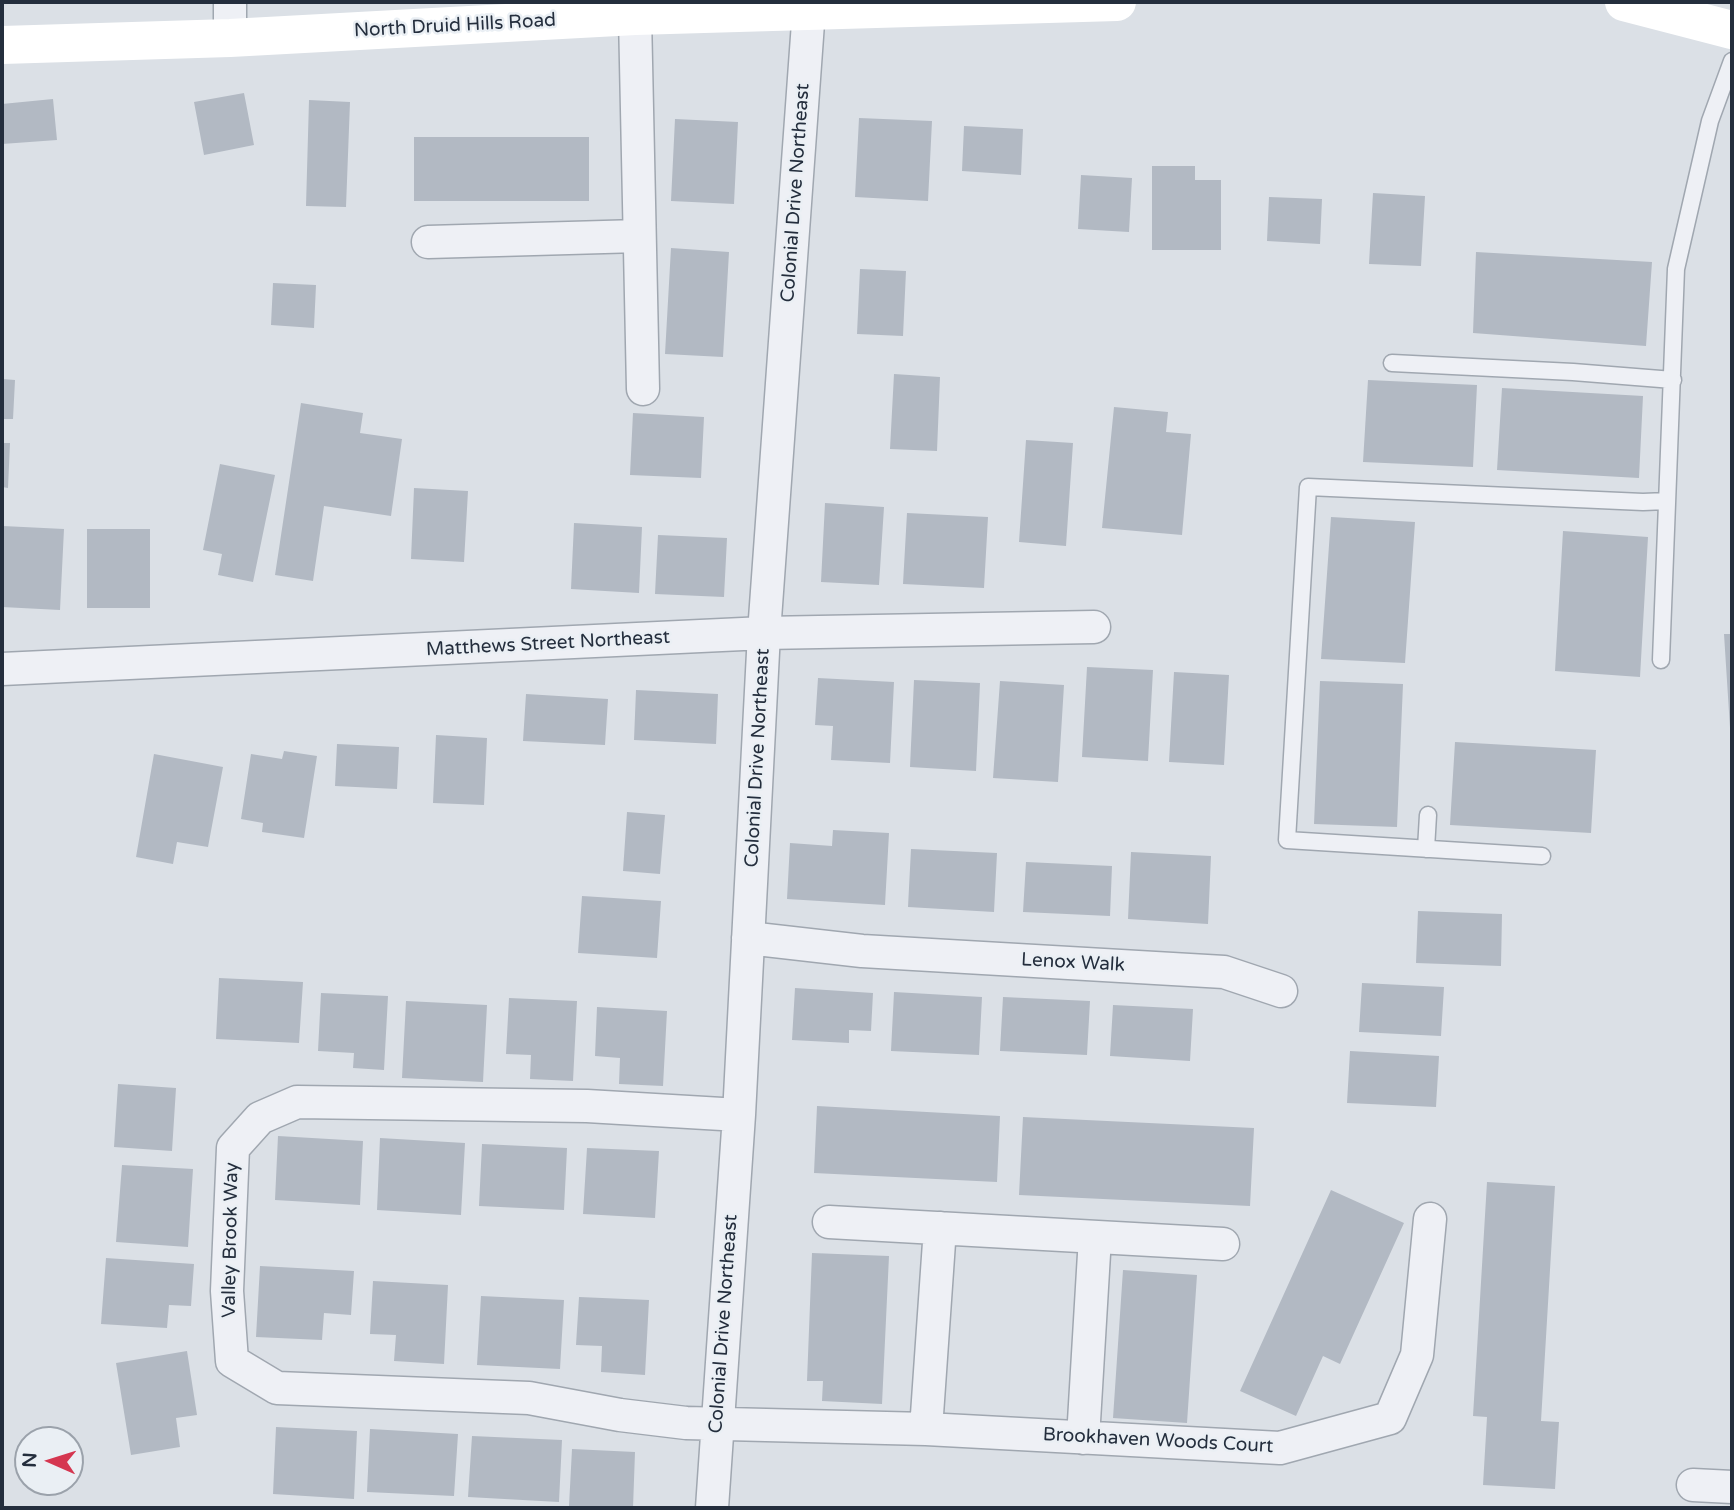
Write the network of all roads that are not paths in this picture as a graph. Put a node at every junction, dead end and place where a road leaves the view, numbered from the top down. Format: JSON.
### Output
{"nodes":[{"id":1,"x":1117,"y":2,"type":"edge"},
{"id":2,"x":1624,"y":2,"type":"edge"},
{"id":3,"x":808,"y":9,"type":"junction"},
{"id":4,"x":635,"y":16,"type":"junction"},
{"id":5,"x":230,"y":20,"type":"edge"},
{"id":6,"x":1732,"y":30,"type":"edge"},
{"id":7,"x":2,"y":45,"type":"edge"},
{"id":8,"x":1732,"y":61,"type":"edge"},
{"id":9,"x":639,"y":236,"type":"junction"},
{"id":10,"x":428,"y":242,"type":"dead end"},
{"id":11,"x":1392,"y":363,"type":"dead end"},
{"id":12,"x":1672,"y":380,"type":"junction"},
{"id":13,"x":643,"y":389,"type":"dead end"},
{"id":14,"x":1667,"y":501,"type":"junction"},
{"id":15,"x":1094,"y":627,"type":"dead end"},
{"id":16,"x":764,"y":633,"type":"junction"},
{"id":17,"x":1661,"y":660,"type":"dead end"},
{"id":18,"x":2,"y":669,"type":"edge"},
{"id":19,"x":1428,"y":815,"type":"dead end"},
{"id":20,"x":1426,"y":849,"type":"junction"},
{"id":21,"x":1542,"y":856,"type":"dead end"},
{"id":22,"x":748,"y":938,"type":"junction"},
{"id":23,"x":1281,"y":991,"type":"dead end"},
{"id":24,"x":739,"y":1115,"type":"junction"},
{"id":25,"x":1430,"y":1219,"type":"dead end"},
{"id":26,"x":829,"y":1222,"type":"dead end"},
{"id":27,"x":940,"y":1228,"type":"junction"},
{"id":28,"x":1095,"y":1237,"type":"junction"},
{"id":29,"x":1223,"y":1244,"type":"dead end"},
{"id":30,"x":717,"y":1424,"type":"junction"},
{"id":31,"x":926,"y":1429,"type":"junction"},
{"id":32,"x":1083,"y":1438,"type":"junction"},
{"id":33,"x":1693,"y":1485,"type":"dead end"},
{"id":34,"x":1732,"y":1487,"type":"edge"},
{"id":35,"x":712,"y":1508,"type":"edge"}],
"edges":[{"from":1,"to":3,"type":"main road","name":"North Druid Hills Road"},
{"from":2,"to":6,"type":"main road"},
{"from":3,"to":4,"type":"main road","name":"North Druid Hills Road"},
{"from":3,"to":16,"type":"street","name":"Colonial Drive Northeast"},
{"from":4,"to":5,"type":"main road","name":"North Druid Hills Road"},
{"from":4,"to":9,"type":"street"},
{"from":5,"to":7,"type":"main road","name":"North Druid Hills Road"},
{"from":8,"to":12,"type":"lane"},
{"from":9,"to":10,"type":"street"},
{"from":9,"to":13,"type":"street"},
{"from":11,"to":12,"type":"lane"},
{"from":12,"to":14,"type":"lane"},
{"from":14,"to":17,"type":"lane"},
{"from":14,"to":20,"type":"lane"},
{"from":15,"to":16,"type":"street","name":"Matthews Street Northeast"},
{"from":16,"to":18,"type":"street","name":"Matthews Street Northeast"},
{"from":16,"to":22,"type":"street","name":"Colonial Drive Northeast"},
{"from":19,"to":20,"type":"lane"},
{"from":20,"to":21,"type":"lane"},
{"from":22,"to":23,"type":"street","name":"Lenox Walk"},
{"from":22,"to":24,"type":"street","name":"Colonial Drive Northeast"},
{"from":24,"to":30,"type":"street","name":"Colonial Drive Northeast"},
{"from":24,"to":30,"type":"street","name":"Valley Brook Way"},
{"from":25,"to":32,"type":"street","name":"Brookhaven Woods Court"},
{"from":26,"to":27,"type":"street"},
{"from":27,"to":28,"type":"street"},
{"from":27,"to":31,"type":"street"},
{"from":28,"to":29,"type":"street"},
{"from":28,"to":32,"type":"street"},
{"from":30,"to":31,"type":"street","name":"Brookhaven Woods Court"},
{"from":30,"to":35,"type":"street","name":"Colonial Drive Northeast"},
{"from":31,"to":32,"type":"street","name":"Brookhaven Woods Court"},
{"from":33,"to":34,"type":"street"}]}
